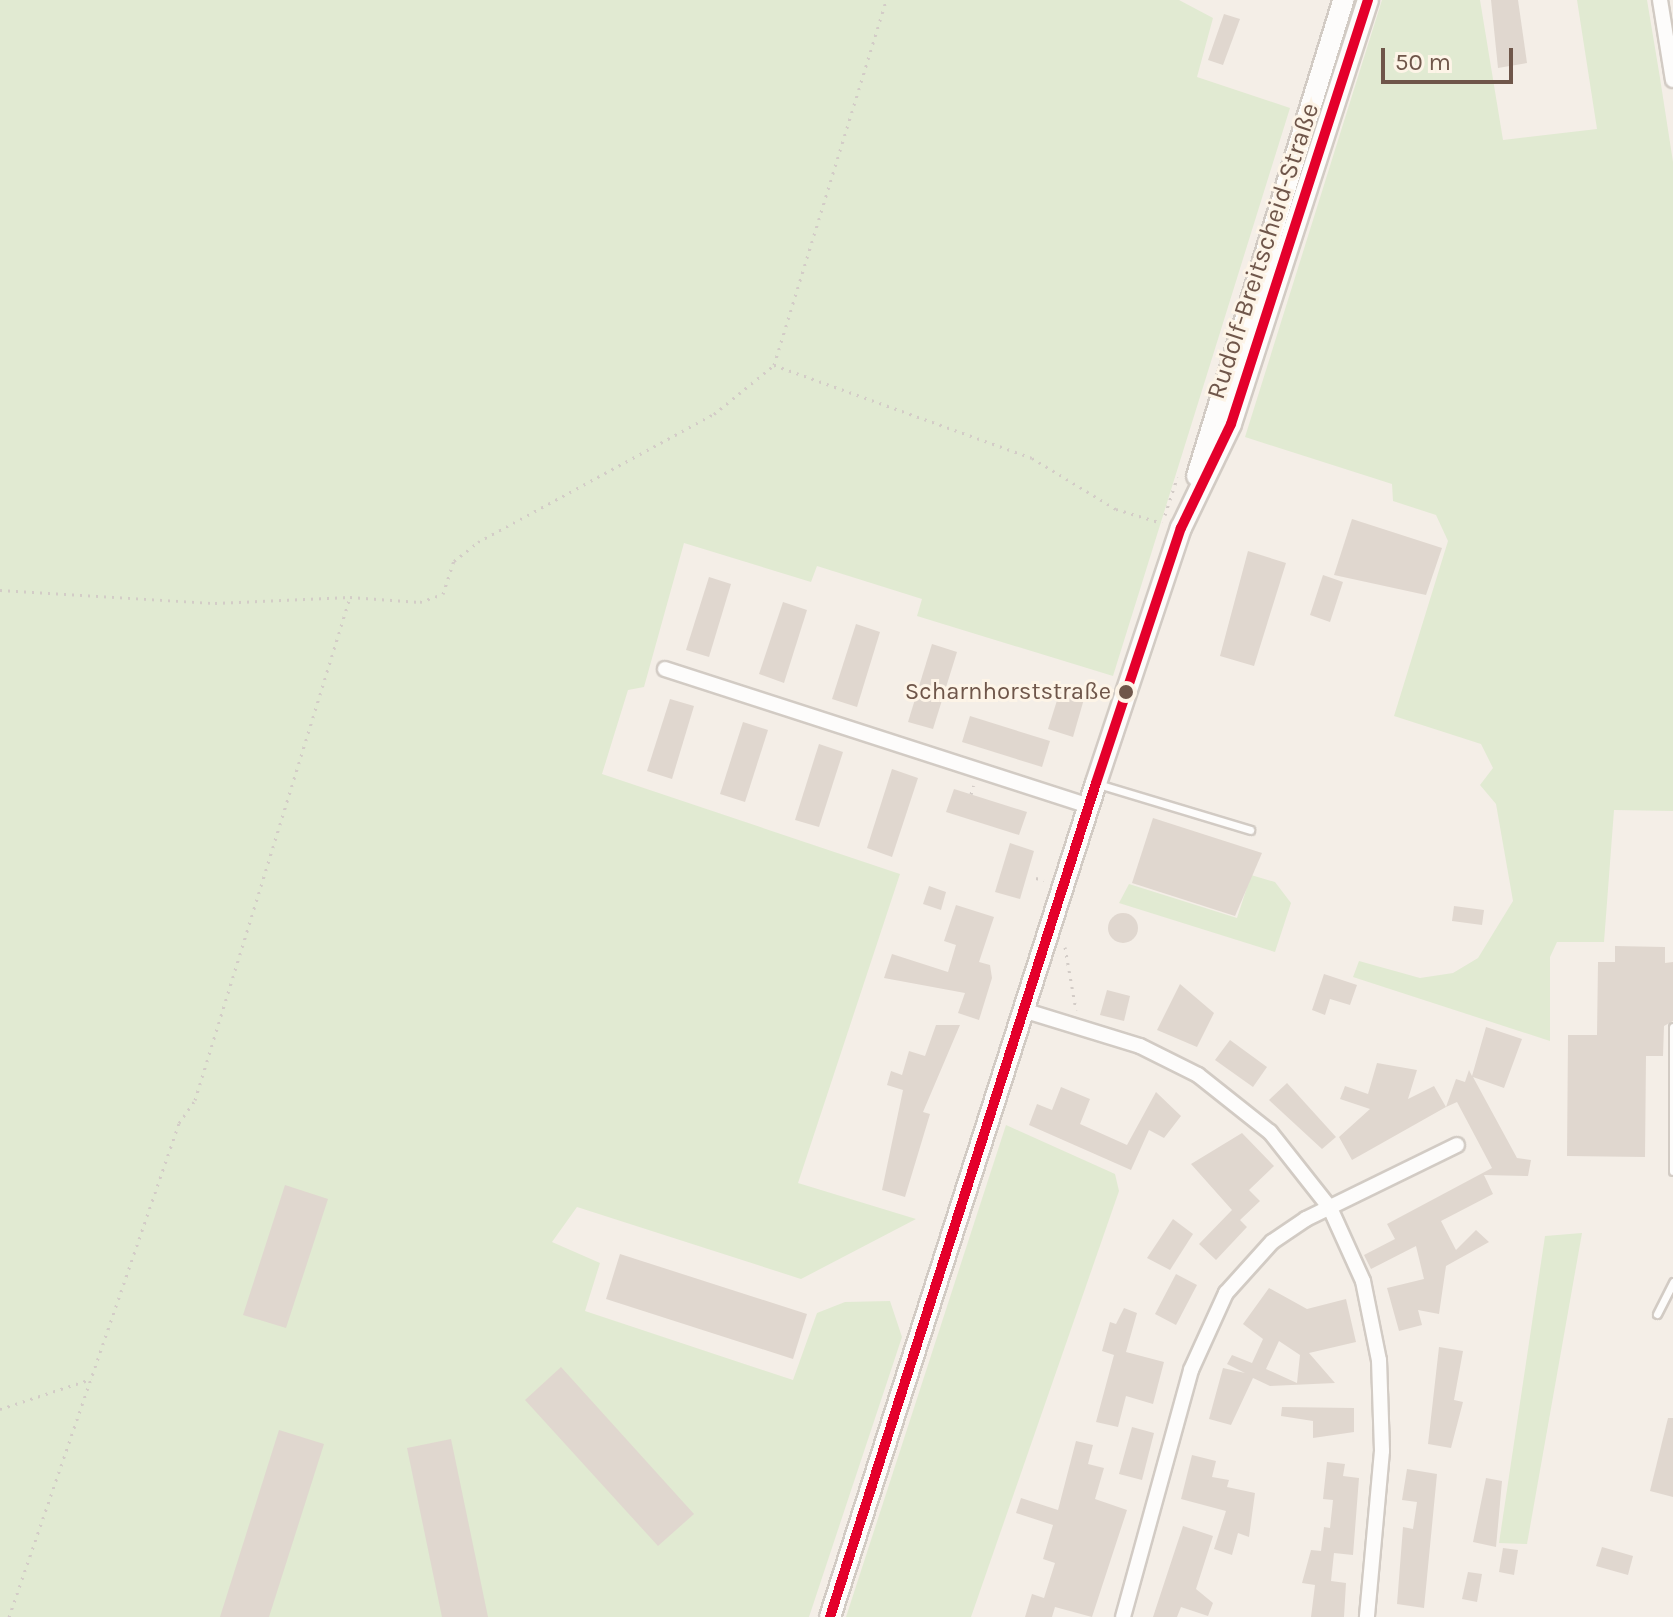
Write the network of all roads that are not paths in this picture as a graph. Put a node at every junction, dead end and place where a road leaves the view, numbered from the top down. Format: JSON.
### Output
{"nodes":[{"id":1,"x":1343,"y":0,"type":"edge"},
{"id":2,"x":1368,"y":0,"type":"edge"},
{"id":3,"x":1660,"y":0,"type":"edge"},
{"id":4,"x":1673,"y":80,"type":"edge"},
{"id":5,"x":1191,"y":504,"type":"junction"},
{"id":6,"x":665,"y":669,"type":"dead end"},
{"id":7,"x":1096,"y":783,"type":"junction"},
{"id":8,"x":1089,"y":806,"type":"junction"},
{"id":9,"x":1250,"y":830,"type":"dead end"},
{"id":10,"x":1023,"y":1010,"type":"junction"},
{"id":11,"x":1673,"y":1027,"type":"edge"},
{"id":12,"x":1457,"y":1145,"type":"dead end"},
{"id":13,"x":1673,"y":1171,"type":"edge"},
{"id":14,"x":1330,"y":1208,"type":"junction"},
{"id":15,"x":1673,"y":1282,"type":"edge"},
{"id":16,"x":1657,"y":1314,"type":"dead end"},
{"id":17,"x":830,"y":1617,"type":"edge"},
{"id":18,"x":1123,"y":1617,"type":"edge"},
{"id":19,"x":1367,"y":1617,"type":"edge"}],
"edges":[{"from":1,"to":5,"type":"street","name":"Rudolf-Breitscheid-Straße"},
{"from":2,"to":5,"type":"street","name":"Rudolf-Breitscheid-Straße"},
{"from":3,"to":4,"type":"street"},
{"from":5,"to":7,"type":"street","name":"Rudolf-Breitscheid-Straße"},
{"from":6,"to":8,"type":"street"},
{"from":7,"to":8,"type":"street","name":"Rudolf-Breitscheid-Straße"},
{"from":7,"to":9,"type":"lane"},
{"from":8,"to":10,"type":"street","name":"Rudolf-Breitscheid-Straße"},
{"from":10,"to":14,"type":"street"},
{"from":10,"to":17,"type":"street","name":"Rudolf-Breitscheid-Straße"},
{"from":11,"to":13,"type":"lane"},
{"from":12,"to":14,"type":"street"},
{"from":14,"to":18,"type":"street"},
{"from":14,"to":19,"type":"street"},
{"from":15,"to":16,"type":"lane"}]}
